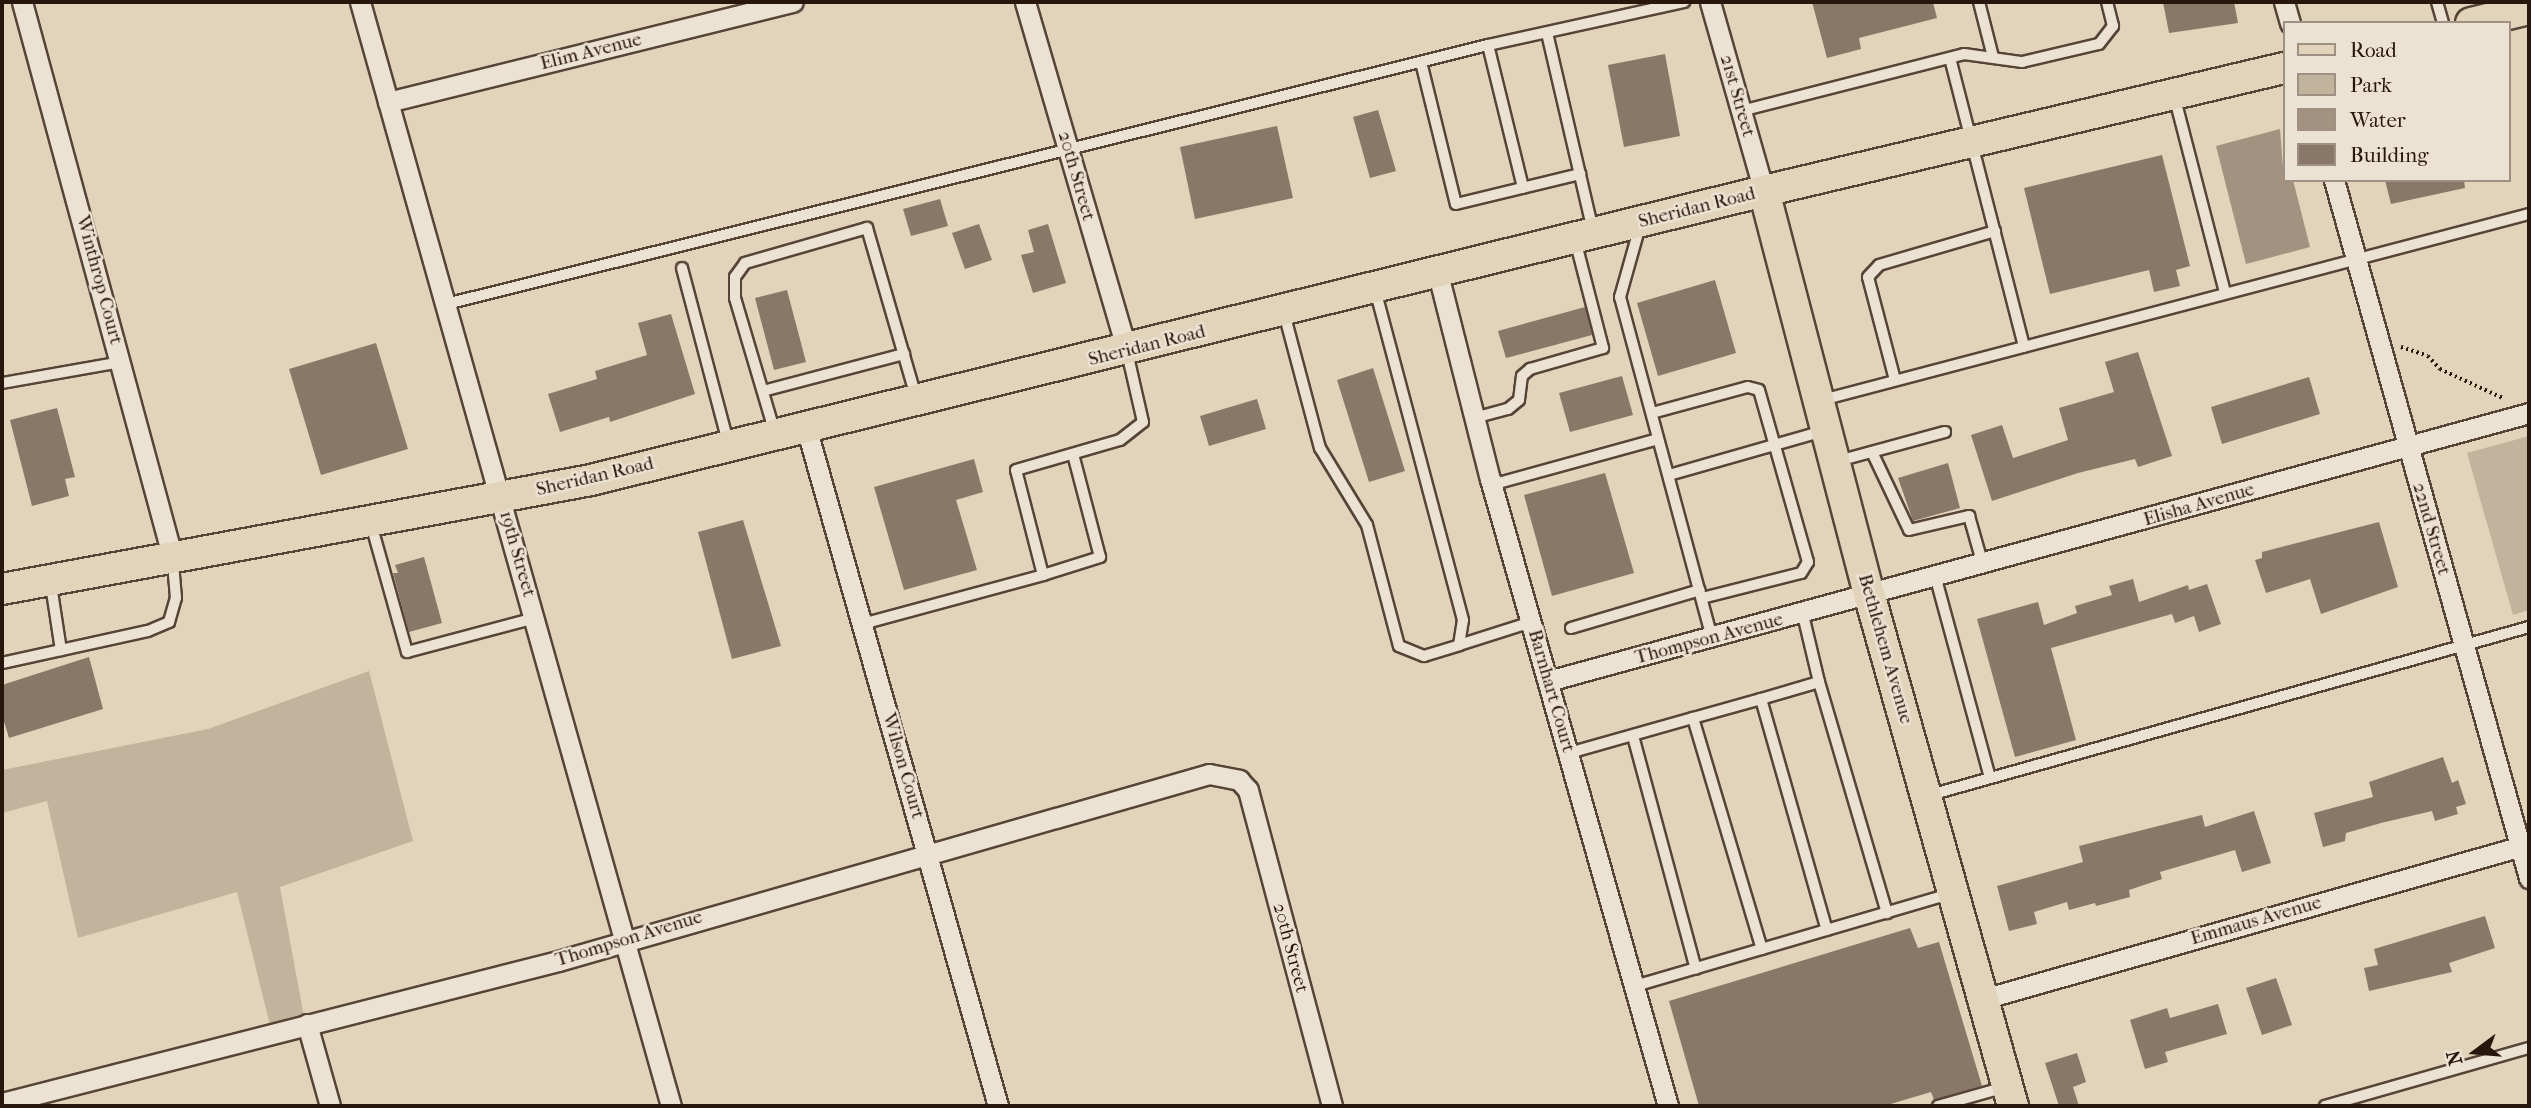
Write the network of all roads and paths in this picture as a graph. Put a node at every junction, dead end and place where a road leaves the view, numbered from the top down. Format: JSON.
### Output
{"nodes":[{"id":1,"x":22,"y":2,"type":"edge"},
{"id":2,"x":360,"y":2,"type":"edge"},
{"id":3,"x":793,"y":2,"type":"edge"},
{"id":4,"x":1025,"y":2,"type":"edge"},
{"id":5,"x":1684,"y":2,"type":"edge"},
{"id":6,"x":1710,"y":2,"type":"edge"},
{"id":7,"x":1979,"y":2,"type":"edge"},
{"id":8,"x":2107,"y":2,"type":"edge"},
{"id":9,"x":2284,"y":2,"type":"edge"},
{"id":10,"x":2437,"y":2,"type":"edge"},
{"id":11,"x":2529,"y":9,"type":"edge"},
{"id":12,"x":2289,"y":21,"type":"edge"},
{"id":13,"x":2442,"y":21,"type":"edge"},
{"id":14,"x":2479,"y":21,"type":"edge"},
{"id":15,"x":1547,"y":33,"type":"junction"},
{"id":16,"x":1488,"y":45,"type":"junction"},
{"id":17,"x":1993,"y":57,"type":"junction"},
{"id":18,"x":1950,"y":58,"type":"junction"},
{"id":19,"x":1421,"y":62,"type":"junction"},
{"id":20,"x":2282,"y":68,"type":"edge"},
{"id":21,"x":2174,"y":95,"type":"junction"},
{"id":22,"x":388,"y":102,"type":"junction"},
{"id":23,"x":1741,"y":111,"type":"junction"},
{"id":24,"x":1973,"y":143,"type":"junction"},
{"id":25,"x":1068,"y":149,"type":"junction"},
{"id":26,"x":1580,"y":174,"type":"junction"},
{"id":27,"x":2335,"y":182,"type":"edge"},
{"id":28,"x":1523,"y":188,"type":"junction"},
{"id":29,"x":1764,"y":191,"type":"junction"},
{"id":30,"x":2529,"y":214,"type":"edge"},
{"id":31,"x":1641,"y":222,"type":"junction"},
{"id":32,"x":1995,"y":232,"type":"junction"},
{"id":33,"x":1584,"y":237,"type":"junction"},
{"id":34,"x":2356,"y":259,"type":"junction"},
{"id":35,"x":682,"y":268,"type":"dead end"},
{"id":36,"x":1438,"y":274,"type":"junction"},
{"id":37,"x":1376,"y":289,"type":"junction"},
{"id":38,"x":2225,"y":293,"type":"junction"},
{"id":39,"x":446,"y":304,"type":"junction"},
{"id":40,"x":1284,"y":312,"type":"junction"},
{"id":41,"x":2378,"y":339,"type":"junction"},
{"id":42,"x":2024,"y":346,"type":"junction"},
{"id":43,"x":1127,"y":351,"type":"junction"},
{"id":44,"x":904,"y":354,"type":"junction"},
{"id":45,"x":121,"y":362,"type":"junction"},
{"id":46,"x":1895,"y":380,"type":"junction"},
{"id":47,"x":2,"y":383,"type":"edge"},
{"id":48,"x":763,"y":391,"type":"junction"},
{"id":49,"x":917,"y":401,"type":"junction"},
{"id":50,"x":1819,"y":401,"type":"junction"},
{"id":51,"x":2507,"y":401,"type":"dead end"},
{"id":52,"x":1652,"y":413,"type":"junction"},
{"id":53,"x":2529,"y":413,"type":"edge"},
{"id":54,"x":1474,"y":418,"type":"junction"},
{"id":55,"x":806,"y":427,"type":"junction"},
{"id":56,"x":1826,"y":430,"type":"junction"},
{"id":57,"x":1945,"y":432,"type":"dead end"},
{"id":58,"x":776,"y":434,"type":"junction"},
{"id":59,"x":1658,"y":439,"type":"junction"},
{"id":60,"x":1775,"y":445,"type":"junction"},
{"id":61,"x":729,"y":446,"type":"junction"},
{"id":62,"x":2408,"y":446,"type":"junction"},
{"id":63,"x":1872,"y":452,"type":"junction"},
{"id":64,"x":1073,"y":454,"type":"junction"},
{"id":65,"x":1834,"y":462,"type":"junction"},
{"id":66,"x":1669,"y":475,"type":"junction"},
{"id":67,"x":1491,"y":485,"type":"junction"},
{"id":68,"x":501,"y":498,"type":"junction"},
{"id":69,"x":371,"y":524,"type":"junction"},
{"id":70,"x":173,"y":559,"type":"junction"},
{"id":71,"x":1983,"y":565,"type":"junction"},
{"id":72,"x":1043,"y":575,"type":"junction"},
{"id":73,"x":1936,"y":579,"type":"junction"},
{"id":74,"x":50,"y":581,"type":"junction"},
{"id":75,"x":2,"y":589,"type":"edge"},
{"id":76,"x":1701,"y":594,"type":"junction"},
{"id":77,"x":1870,"y":597,"type":"junction"},
{"id":78,"x":1803,"y":615,"type":"junction"},
{"id":79,"x":535,"y":618,"type":"junction"},
{"id":80,"x":1531,"y":622,"type":"junction"},
{"id":81,"x":862,"y":624,"type":"junction"},
{"id":82,"x":2529,"y":627,"type":"edge"},
{"id":83,"x":1571,"y":628,"type":"dead end"},
{"id":84,"x":1713,"y":638,"type":"junction"},
{"id":85,"x":1459,"y":645,"type":"junction"},
{"id":86,"x":2464,"y":645,"type":"junction"},
{"id":87,"x":61,"y":650,"type":"junction"},
{"id":88,"x":2,"y":663,"type":"edge"},
{"id":89,"x":1548,"y":681,"type":"junction"},
{"id":90,"x":1819,"y":682,"type":"junction"},
{"id":91,"x":1761,"y":699,"type":"junction"},
{"id":92,"x":1693,"y":718,"type":"junction"},
{"id":93,"x":1633,"y":736,"type":"junction"},
{"id":94,"x":1569,"y":753,"type":"junction"},
{"id":95,"x":1990,"y":778,"type":"junction"},
{"id":96,"x":1248,"y":790,"type":"joint"},
{"id":97,"x":1926,"y":796,"type":"junction"},
{"id":98,"x":2525,"y":845,"type":"edge"},
{"id":99,"x":928,"y":855,"type":"junction"},
{"id":100,"x":2529,"y":878,"type":"edge"},
{"id":101,"x":1953,"y":893,"type":"junction"},
{"id":102,"x":1887,"y":913,"type":"junction"},
{"id":103,"x":1827,"y":930,"type":"junction"},
{"id":104,"x":626,"y":939,"type":"junction"},
{"id":105,"x":1762,"y":949,"type":"junction"},
{"id":106,"x":1696,"y":969,"type":"junction"},
{"id":107,"x":1635,"y":986,"type":"junction"},
{"id":108,"x":1983,"y":999,"type":"junction"},
{"id":109,"x":307,"y":1024,"type":"junction"},
{"id":110,"x":2529,"y":1048,"type":"edge"},
{"id":111,"x":2011,"y":1096,"type":"edge"},
{"id":112,"x":2,"y":1103,"type":"edge"},
{"id":113,"x":330,"y":1106,"type":"edge"},
{"id":114,"x":671,"y":1106,"type":"edge"},
{"id":115,"x":998,"y":1106,"type":"edge"},
{"id":116,"x":1332,"y":1106,"type":"edge"},
{"id":117,"x":1668,"y":1106,"type":"edge"},
{"id":118,"x":1938,"y":1106,"type":"edge"},
{"id":119,"x":2325,"y":1106,"type":"edge"}],
"edges":[{"from":1,"to":45,"type":"street","name":"Winthrop Court"},
{"from":2,"to":22,"type":"street","name":"19th Street"},
{"from":3,"to":22,"type":"street","name":"Elim Avenue"},
{"from":4,"to":25,"type":"street","name":"20th Street"},
{"from":5,"to":15,"type":"lane"},
{"from":6,"to":23,"type":"street","name":"21st Street"},
{"from":7,"to":17,"type":"lane"},
{"from":8,"to":17,"type":"lane"},
{"from":9,"to":12,"type":"street"},
{"from":10,"to":13,"type":"lane"},
{"from":11,"to":14,"type":"main road"},
{"from":15,"to":16,"type":"lane"},
{"from":15,"to":26,"type":"lane"},
{"from":16,"to":19,"type":"lane"},
{"from":16,"to":28,"type":"lane"},
{"from":17,"to":18,"type":"lane"},
{"from":18,"to":23,"type":"lane"},
{"from":18,"to":24,"type":"lane"},
{"from":19,"to":25,"type":"lane"},
{"from":19,"to":28,"type":"lane"},
{"from":20,"to":21,"type":"main road","name":"Sheridan Road"},
{"from":21,"to":24,"type":"main road","name":"Sheridan Road"},
{"from":21,"to":38,"type":"lane"},
{"from":22,"to":39,"type":"street","name":"19th Street"},
{"from":23,"to":29,"type":"street","name":"21st Street"},
{"from":24,"to":29,"type":"main road","name":"Sheridan Road"},
{"from":24,"to":32,"type":"lane"},
{"from":25,"to":39,"type":"lane"},
{"from":25,"to":43,"type":"street","name":"20th Street"},
{"from":26,"to":28,"type":"lane"},
{"from":26,"to":33,"type":"lane"},
{"from":27,"to":34,"type":"street","name":"22nd Street"},
{"from":29,"to":31,"type":"main road","name":"Sheridan Road"},
{"from":29,"to":50,"type":"main road","name":"Bethlehem Avenue"},
{"from":30,"to":34,"type":"lane"},
{"from":31,"to":33,"type":"main road","name":"Sheridan Road"},
{"from":31,"to":52,"type":"lane"},
{"from":32,"to":42,"type":"lane"},
{"from":32,"to":46,"type":"lane"},
{"from":33,"to":36,"type":"main road","name":"Sheridan Road"},
{"from":33,"to":54,"type":"lane"},
{"from":34,"to":38,"type":"lane"},
{"from":34,"to":41,"type":"street","name":"22nd Street"},
{"from":35,"to":61,"type":"lane"},
{"from":36,"to":37,"type":"main road","name":"Sheridan Road"},
{"from":36,"to":54,"type":"street","name":"Barnhart Court"},
{"from":37,"to":40,"type":"main road","name":"Sheridan Road"},
{"from":37,"to":85,"type":"lane"},
{"from":38,"to":42,"type":"lane"},
{"from":39,"to":68,"type":"street","name":"19th Street"},
{"from":40,"to":43,"type":"main road","name":"Sheridan Road"},
{"from":40,"to":85,"type":"lane"},
{"from":41,"to":51,"type":"path"},
{"from":41,"to":62,"type":"street","name":"22nd Street"},
{"from":42,"to":46,"type":"lane"},
{"from":43,"to":49,"type":"main road","name":"Sheridan Road"},
{"from":43,"to":64,"type":"lane"},
{"from":44,"to":48,"type":"lane"},
{"from":44,"to":48,"type":"lane"},
{"from":44,"to":49,"type":"lane"},
{"from":45,"to":47,"type":"lane"},
{"from":45,"to":70,"type":"street","name":"Winthrop Court"},
{"from":46,"to":50,"type":"lane"},
{"from":48,"to":58,"type":"lane"},
{"from":49,"to":55,"type":"main road","name":"Sheridan Road"},
{"from":50,"to":56,"type":"main road","name":"Bethlehem Avenue"},
{"from":52,"to":59,"type":"lane"},
{"from":52,"to":60,"type":"lane"},
{"from":53,"to":62,"type":"street","name":"Elisha Avenue"},
{"from":54,"to":67,"type":"street","name":"Barnhart Court"},
{"from":55,"to":58,"type":"main road","name":"Sheridan Road"},
{"from":55,"to":81,"type":"street","name":"Wilson Court"},
{"from":56,"to":60,"type":"lane"},
{"from":56,"to":65,"type":"main road","name":"Bethlehem Avenue"},
{"from":57,"to":63,"type":"lane"},
{"from":58,"to":61,"type":"main road","name":"Sheridan Road"},
{"from":59,"to":66,"type":"lane"},
{"from":59,"to":67,"type":"lane"},
{"from":60,"to":66,"type":"lane"},
{"from":60,"to":76,"type":"lane"},
{"from":61,"to":68,"type":"main road","name":"Sheridan Road"},
{"from":62,"to":71,"type":"street","name":"Elisha Avenue"},
{"from":62,"to":86,"type":"street","name":"22nd Street"},
{"from":63,"to":65,"type":"lane"},
{"from":63,"to":71,"type":"lane"},
{"from":64,"to":72,"type":"lane"},
{"from":64,"to":72,"type":"lane"},
{"from":65,"to":77,"type":"main road","name":"Bethlehem Avenue"},
{"from":66,"to":76,"type":"lane"},
{"from":67,"to":80,"type":"street","name":"Barnhart Court"},
{"from":68,"to":69,"type":"main road","name":"Sheridan Road"},
{"from":68,"to":79,"type":"street","name":"19th Street"},
{"from":69,"to":70,"type":"main road","name":"Sheridan Road"},
{"from":69,"to":79,"type":"lane"},
{"from":70,"to":74,"type":"main road","name":"Sheridan Road"},
{"from":70,"to":87,"type":"lane"},
{"from":71,"to":73,"type":"street","name":"Elisha Avenue"},
{"from":72,"to":81,"type":"lane"},
{"from":73,"to":77,"type":"street","name":"Elisha Avenue"},
{"from":73,"to":95,"type":"lane"},
{"from":74,"to":75,"type":"main road","name":"Sheridan Road"},
{"from":74,"to":87,"type":"lane"},
{"from":76,"to":83,"type":"lane"},
{"from":76,"to":84,"type":"lane"},
{"from":77,"to":78,"type":"street","name":"Thompson Avenue"},
{"from":77,"to":97,"type":"main road","name":"Bethlehem Avenue"},
{"from":78,"to":84,"type":"street","name":"Thompson Avenue"},
{"from":78,"to":90,"type":"lane"},
{"from":79,"to":104,"type":"street","name":"19th Street"},
{"from":80,"to":85,"type":"lane"},
{"from":80,"to":89,"type":"street","name":"Barnhart Court"},
{"from":81,"to":99,"type":"street","name":"Wilson Court"},
{"from":82,"to":86,"type":"lane"},
{"from":84,"to":89,"type":"street","name":"Thompson Avenue"},
{"from":86,"to":95,"type":"lane"},
{"from":86,"to":98,"type":"street","name":"22nd Street"},
{"from":87,"to":88,"type":"lane"},
{"from":89,"to":94,"type":"street","name":"Barnhart Court"},
{"from":90,"to":91,"type":"lane"},
{"from":90,"to":102,"type":"lane"},
{"from":91,"to":92,"type":"lane"},
{"from":91,"to":103,"type":"lane"},
{"from":92,"to":93,"type":"lane"},
{"from":92,"to":105,"type":"lane"},
{"from":93,"to":94,"type":"lane"},
{"from":93,"to":106,"type":"lane"},
{"from":94,"to":107,"type":"street","name":"Barnhart Court"},
{"from":95,"to":97,"type":"lane"},
{"from":96,"to":99,"type":"street","name":"Thompson Avenue"},
{"from":96,"to":116,"type":"street","name":"20th Street"},
{"from":97,"to":101,"type":"main road","name":"Bethlehem Avenue"},
{"from":98,"to":100,"type":"street","name":"22nd Street"},
{"from":98,"to":108,"type":"street","name":"Emmaus Avenue"},
{"from":99,"to":104,"type":"street","name":"Thompson Avenue"},
{"from":99,"to":115,"type":"street","name":"Wilson Court"},
{"from":101,"to":102,"type":"lane"},
{"from":101,"to":108,"type":"main road","name":"Bethlehem Avenue"},
{"from":102,"to":103,"type":"lane"},
{"from":103,"to":105,"type":"lane"},
{"from":104,"to":109,"type":"street","name":"Thompson Avenue"},
{"from":104,"to":114,"type":"street","name":"19th Street"},
{"from":105,"to":106,"type":"lane"},
{"from":106,"to":107,"type":"lane"},
{"from":107,"to":117,"type":"street","name":"Barnhart Court"},
{"from":108,"to":111,"type":"main road","name":"Bethlehem Avenue"},
{"from":109,"to":112,"type":"street","name":"Thompson Avenue"},
{"from":109,"to":113,"type":"street"},
{"from":110,"to":119,"type":"lane"},
{"from":111,"to":118,"type":"lane"}]}
